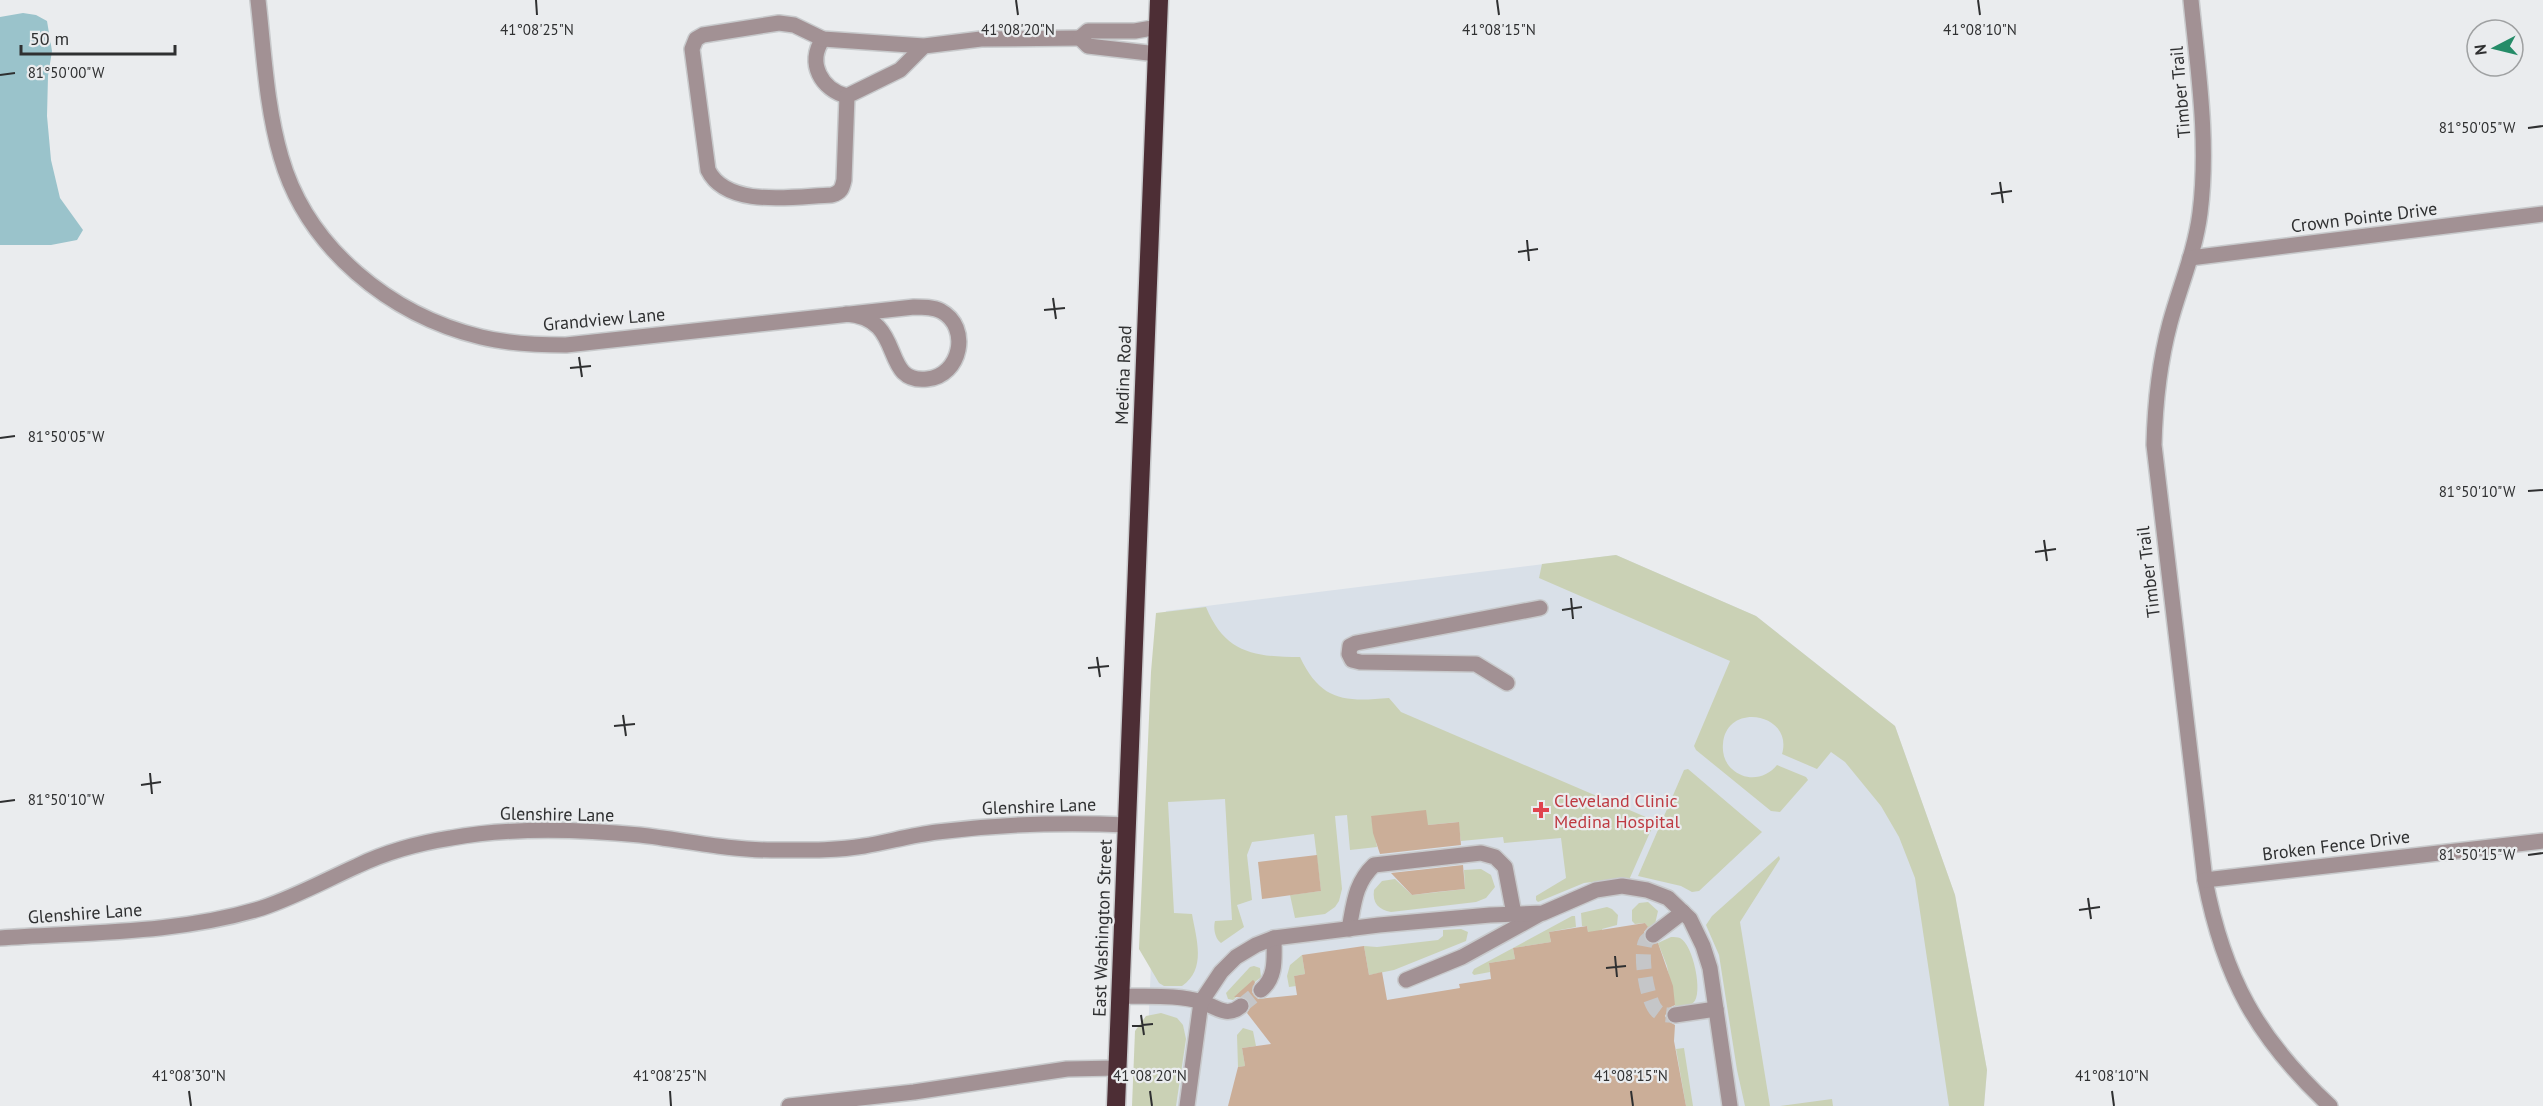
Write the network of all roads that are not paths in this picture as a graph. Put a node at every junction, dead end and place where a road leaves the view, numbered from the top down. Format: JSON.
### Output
{"nodes":[{"id":1,"x":258,"y":0,"type":"edge"},
{"id":2,"x":1159,"y":0,"type":"edge"},
{"id":3,"x":2191,"y":0,"type":"edge"},
{"id":4,"x":1158,"y":27,"type":"junction"},
{"id":5,"x":1080,"y":38,"type":"junction"},
{"id":6,"x":823,"y":39,"type":"junction"},
{"id":7,"x":924,"y":46,"type":"junction"},
{"id":8,"x":1157,"y":54,"type":"junction"},
{"id":9,"x":847,"y":96,"type":"junction"},
{"id":10,"x":2543,"y":214,"type":"edge"},
{"id":11,"x":2190,"y":258,"type":"junction"},
{"id":12,"x":846,"y":315,"type":"junction"},
{"id":13,"x":1540,"y":608,"type":"dead end"},
{"id":14,"x":1507,"y":683,"type":"dead end"},
{"id":15,"x":1130,"y":752,"type":"joint"},
{"id":16,"x":1127,"y":825,"type":"junction"},
{"id":17,"x":2543,"y":841,"type":"edge"},
{"id":18,"x":2205,"y":880,"type":"junction"},
{"id":19,"x":1543,"y":912,"type":"junction"},
{"id":20,"x":1683,"y":912,"type":"junction"},
{"id":21,"x":1514,"y":914,"type":"junction"},
{"id":22,"x":1348,"y":929,"type":"junction"},
{"id":23,"x":1653,"y":935,"type":"tunnel mouth"},
{"id":24,"x":0,"y":938,"type":"edge"},
{"id":25,"x":1274,"y":938,"type":"junction"},
{"id":26,"x":1406,"y":980,"type":"dead end"},
{"id":27,"x":1261,"y":990,"type":"tunnel mouth"},
{"id":28,"x":1120,"y":996,"type":"junction"},
{"id":29,"x":1201,"y":1002,"type":"junction"},
{"id":30,"x":1241,"y":1006,"type":"tunnel mouth"},
{"id":31,"x":1716,"y":1009,"type":"junction"},
{"id":32,"x":1675,"y":1015,"type":"tunnel mouth"},
{"id":33,"x":1117,"y":1068,"type":"junction"},
{"id":34,"x":1191,"y":1104,"type":"edge"},
{"id":35,"x":789,"y":1106,"type":"edge"},
{"id":36,"x":1116,"y":1106,"type":"edge"},
{"id":37,"x":1730,"y":1106,"type":"edge"},
{"id":38,"x":2330,"y":1106,"type":"edge"}],
"edges":[{"from":1,"to":12,"type":"street","name":"Grandview Lane"},
{"from":2,"to":4,"type":"highway","name":"Medina Road"},
{"from":3,"to":11,"type":"street","name":"Timber Trail"},
{"from":4,"to":5,"type":"street"},
{"from":4,"to":8,"type":"highway","name":"Medina Road"},
{"from":5,"to":7,"type":"street"},
{"from":5,"to":8,"type":"street"},
{"from":6,"to":7,"type":"street"},
{"from":6,"to":9,"type":"street"},
{"from":6,"to":9,"type":"street"},
{"from":7,"to":9,"type":"street"},
{"from":8,"to":15,"type":"highway","name":"Medina Road"},
{"from":10,"to":11,"type":"street","name":"Crown Pointe Drive"},
{"from":11,"to":18,"type":"street","name":"Timber Trail"},
{"from":12,"to":12,"type":"street","name":"Grandview Lane"},
{"from":13,"to":14,"type":"street"},
{"from":15,"to":16,"type":"highway","name":"East Washington Street"},
{"from":16,"to":24,"type":"street","name":"Glenshire Lane"},
{"from":16,"to":28,"type":"highway","name":"East Washington Street"},
{"from":17,"to":18,"type":"street","name":"Broken Fence Drive"},
{"from":18,"to":38,"type":"street","name":"Timber Trail"},
{"from":19,"to":20,"type":"street"},
{"from":19,"to":21,"type":"street"},
{"from":19,"to":26,"type":"street"},
{"from":20,"to":23,"type":"street"},
{"from":20,"to":31,"type":"street"},
{"from":21,"to":22,"type":"street"},
{"from":21,"to":22,"type":"street"},
{"from":22,"to":25,"type":"street"},
{"from":25,"to":27,"type":"street"},
{"from":25,"to":29,"type":"street"},
{"from":28,"to":29,"type":"street"},
{"from":28,"to":33,"type":"highway","name":"East Washington Street"},
{"from":29,"to":30,"type":"street"},
{"from":29,"to":34,"type":"street"},
{"from":31,"to":32,"type":"street"},
{"from":31,"to":37,"type":"street"},
{"from":33,"to":35,"type":"street"},
{"from":33,"to":36,"type":"highway","name":"East Washington Street"}]}
